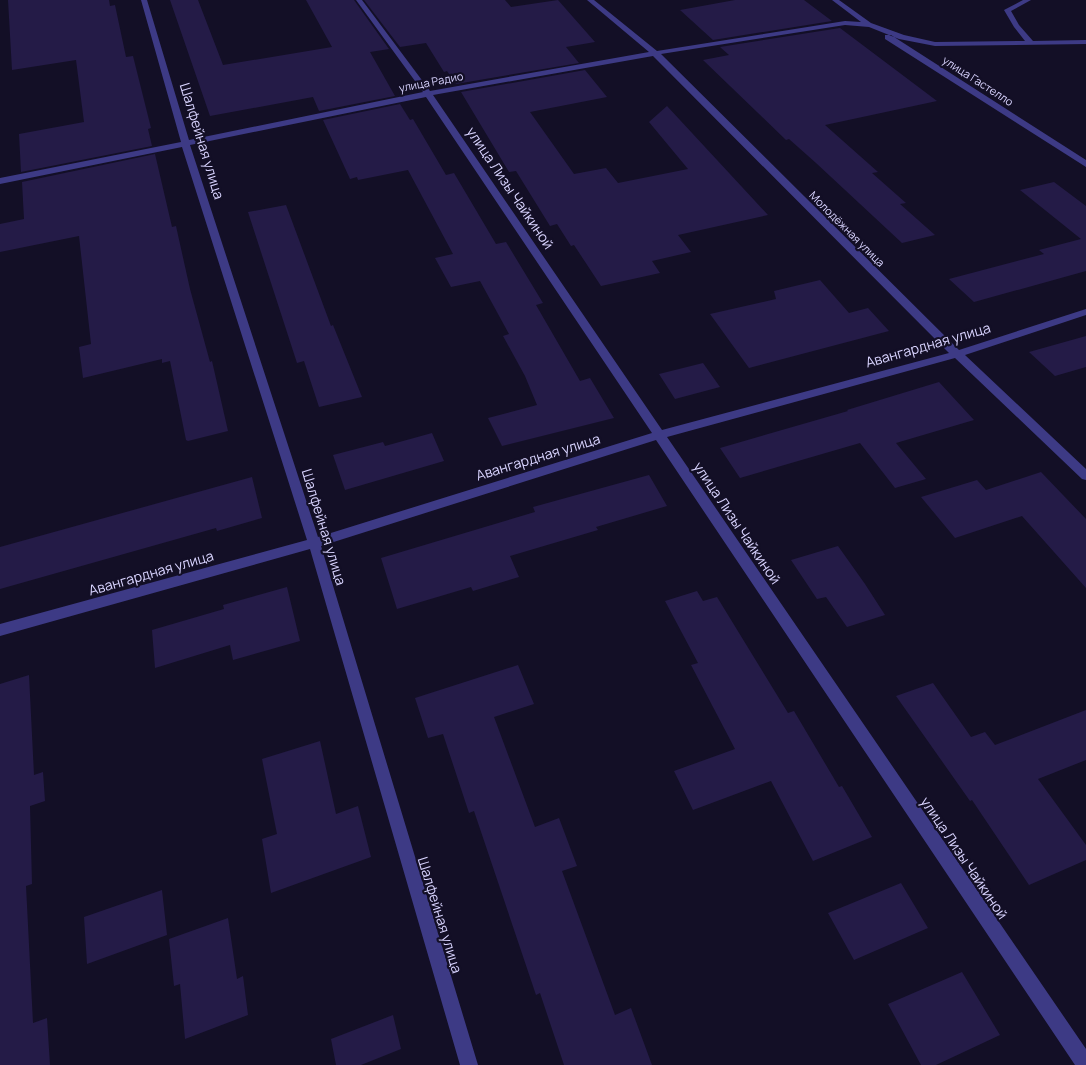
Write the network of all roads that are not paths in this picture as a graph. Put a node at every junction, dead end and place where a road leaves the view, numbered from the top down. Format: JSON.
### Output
{"nodes":[{"id":1,"x":144,"y":0,"type":"edge"},
{"id":2,"x":360,"y":0,"type":"edge"},
{"id":3,"x":590,"y":0,"type":"edge"},
{"id":4,"x":835,"y":0,"type":"edge"},
{"id":5,"x":1028,"y":0,"type":"edge"},
{"id":6,"x":870,"y":25,"type":"junction"},
{"id":7,"x":1086,"y":42,"type":"edge"},
{"id":8,"x":1031,"y":43,"type":"junction"},
{"id":9,"x":655,"y":53,"type":"junction"},
{"id":10,"x":428,"y":94,"type":"junction"},
{"id":11,"x":186,"y":145,"type":"junction"},
{"id":12,"x":1086,"y":164,"type":"edge"},
{"id":13,"x":0,"y":181,"type":"edge"},
{"id":14,"x":1086,"y":312,"type":"edge"},
{"id":15,"x":957,"y":354,"type":"junction"},
{"id":16,"x":659,"y":434,"type":"junction"},
{"id":17,"x":1086,"y":476,"type":"edge"},
{"id":18,"x":314,"y":543,"type":"junction"},
{"id":19,"x":0,"y":630,"type":"edge"},
{"id":20,"x":469,"y":1065,"type":"edge"},
{"id":21,"x":1086,"y":1065,"type":"edge"}],
"edges":[{"from":1,"to":11,"type":"street","name":"Шалфейная улица"},
{"from":2,"to":10,"type":"street","name":"улица Лизы Чайкиной"},
{"from":3,"to":9,"type":"street","name":"Молодёжная улица"},
{"from":4,"to":6,"type":"street","name":"улица Гастелло"},
{"from":5,"to":8,"type":"street"},
{"from":6,"to":8,"type":"street"},
{"from":6,"to":9,"type":"street","name":"улица Радио"},
{"from":6,"to":12,"type":"street","name":"улица Гастелло"},
{"from":7,"to":8,"type":"street"},
{"from":9,"to":10,"type":"street","name":"улица Радио"},
{"from":9,"to":15,"type":"street","name":"Молодёжная улица"},
{"from":10,"to":11,"type":"street","name":"улица Радио"},
{"from":10,"to":16,"type":"street","name":"улица Лизы Чайкиной"},
{"from":11,"to":13,"type":"street","name":"улица Радио"},
{"from":11,"to":18,"type":"street","name":"Шалфейная улица"},
{"from":14,"to":15,"type":"street","name":"Авангардная улица"},
{"from":15,"to":16,"type":"street","name":"Авангардная улица"},
{"from":15,"to":17,"type":"street","name":"Молодёжная улица"},
{"from":16,"to":18,"type":"street","name":"Авангардная улица"},
{"from":16,"to":21,"type":"street","name":"улица Лизы Чайкиной"},
{"from":18,"to":19,"type":"street","name":"Авангардная улица"},
{"from":18,"to":20,"type":"street","name":"Шалфейная улица"}]}
